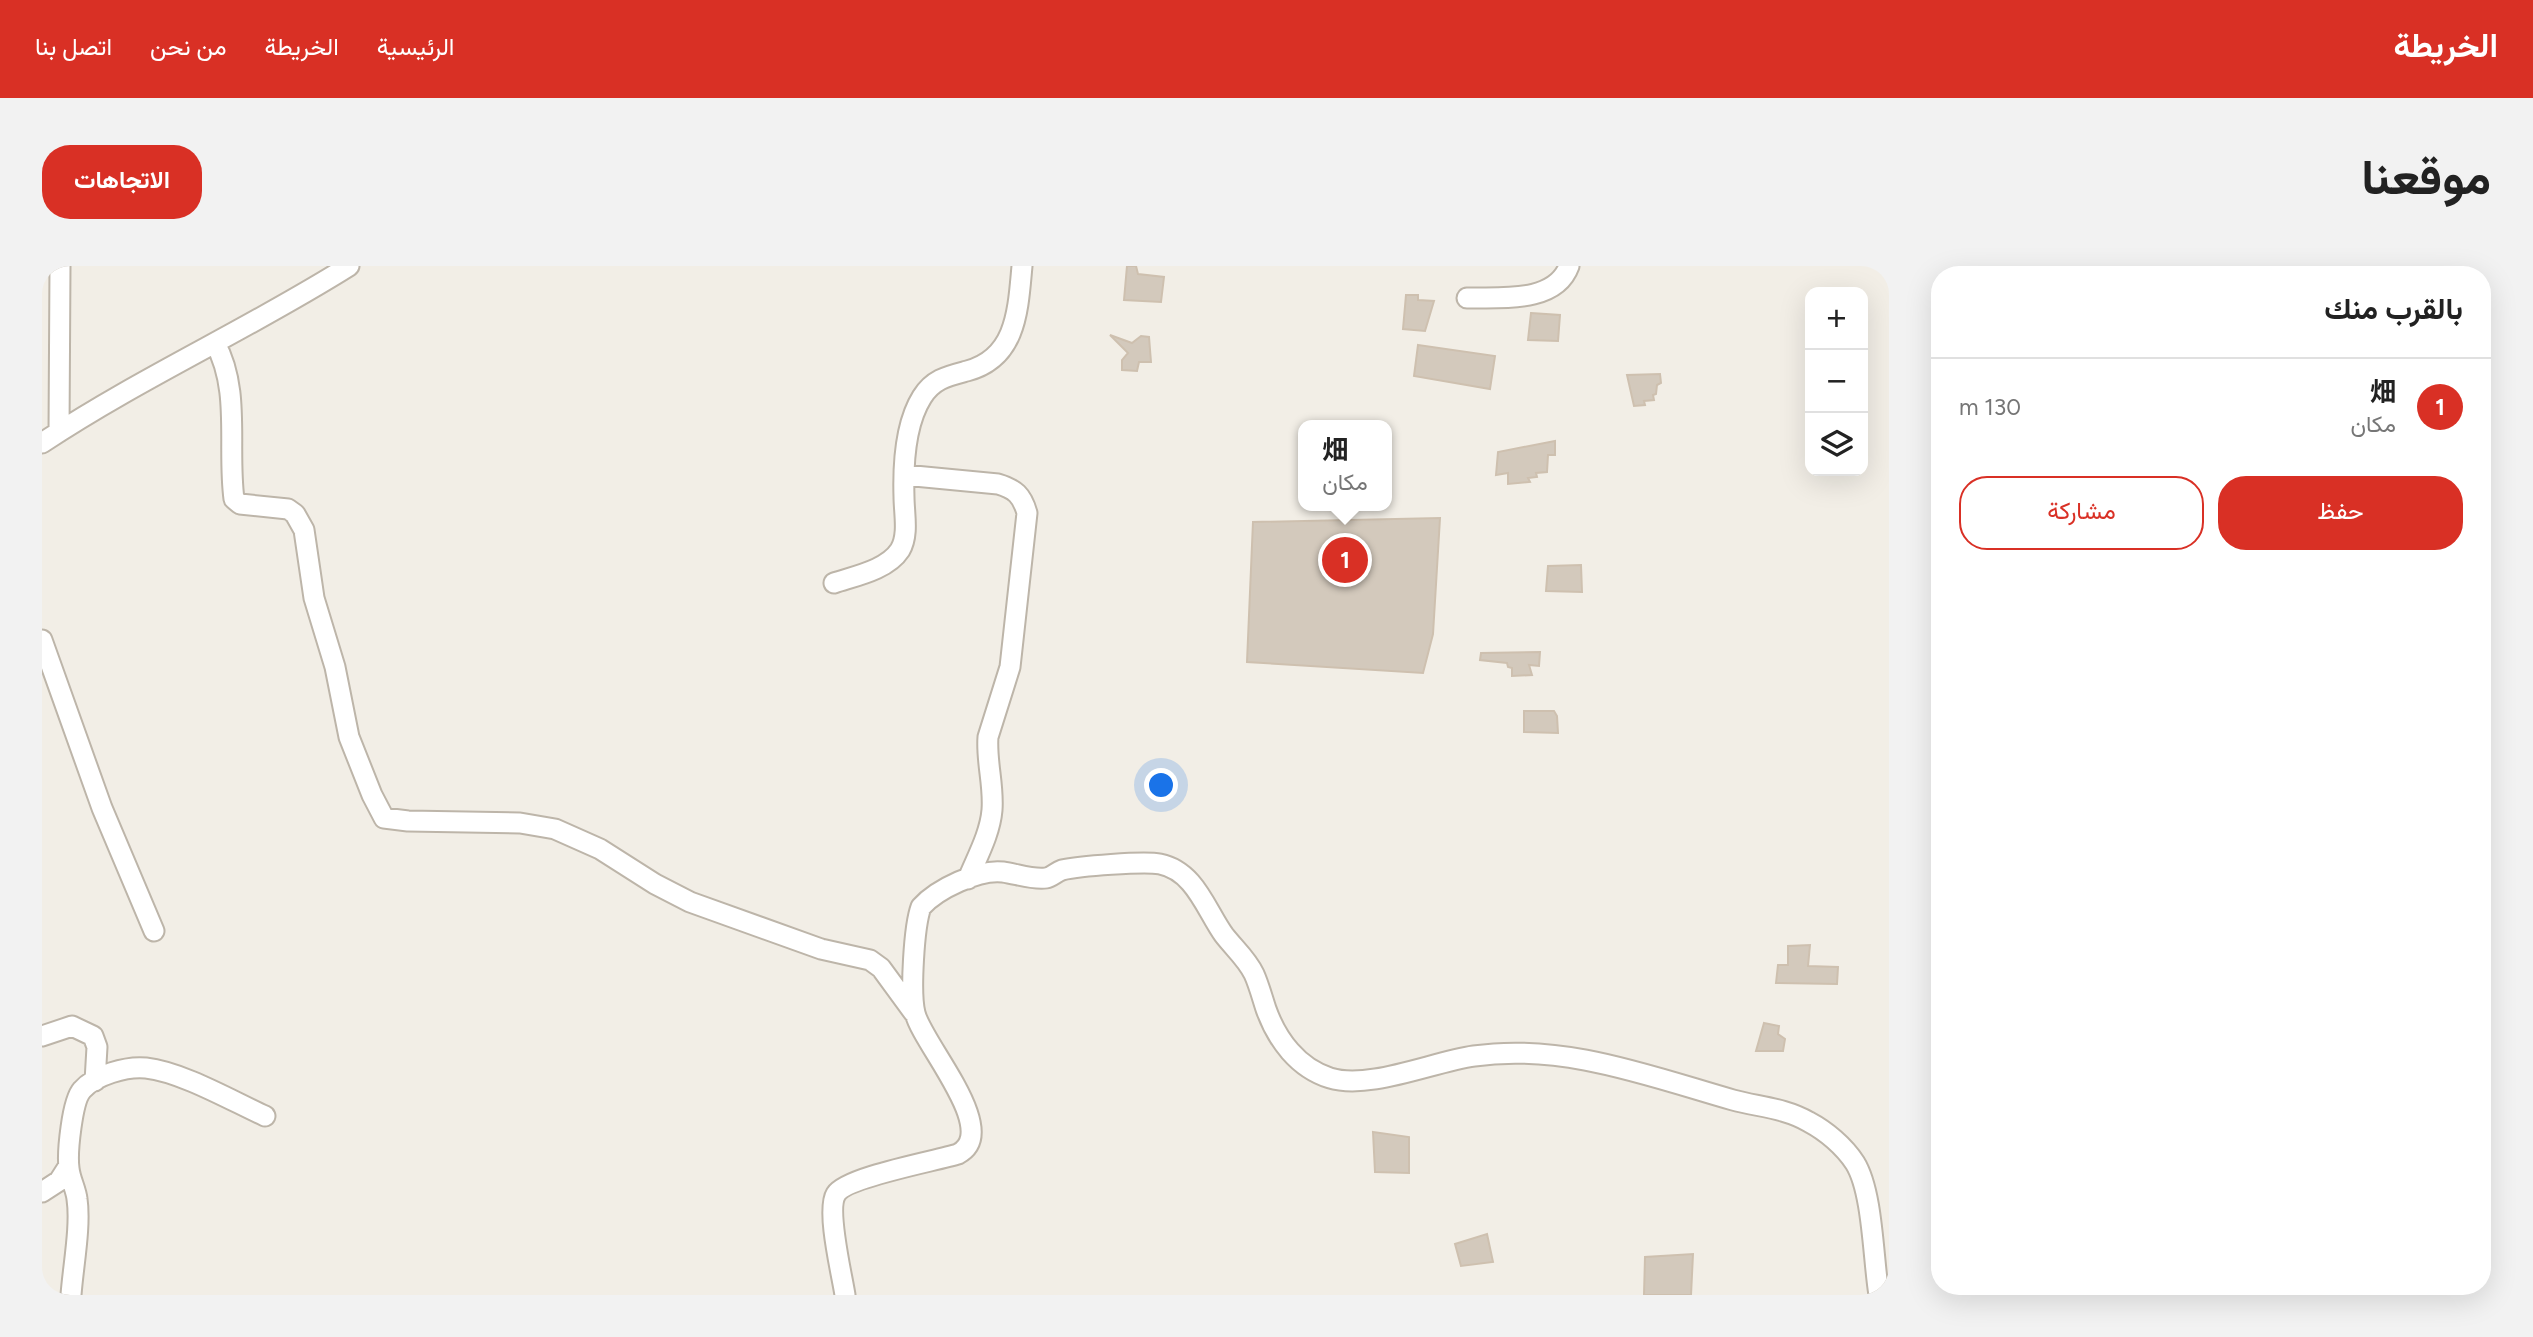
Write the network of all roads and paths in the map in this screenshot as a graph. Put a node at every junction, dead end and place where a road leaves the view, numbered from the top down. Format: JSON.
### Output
{"nodes":[{"id":1,"x":60,"y":266,"type":"edge"},
{"id":2,"x":349,"y":266,"type":"edge"},
{"id":3,"x":1022,"y":266,"type":"edge"},
{"id":4,"x":1569,"y":266,"type":"edge"},
{"id":5,"x":1466,"y":298,"type":"dead end"},
{"id":6,"x":215,"y":343,"type":"junction"},
{"id":7,"x":50,"y":438,"type":"edge"},
{"id":8,"x":904,"y":475,"type":"junction"},
{"id":9,"x":834,"y":583,"type":"dead end"},
{"id":10,"x":42,"y":640,"type":"edge"},
{"id":11,"x":968,"y":879,"type":"junction"},
{"id":12,"x":154,"y":931,"type":"dead end"},
{"id":13,"x":915,"y":1014,"type":"junction"},
{"id":14,"x":42,"y":1036,"type":"edge"},
{"id":15,"x":95,"y":1081,"type":"junction"},
{"id":16,"x":265,"y":1116,"type":"dead end"},
{"id":17,"x":68,"y":1167,"type":"junction"},
{"id":18,"x":42,"y":1192,"type":"edge"},
{"id":19,"x":71,"y":1295,"type":"edge"},
{"id":20,"x":845,"y":1295,"type":"edge"},
{"id":21,"x":1879,"y":1295,"type":"edge"}],
"edges":[{"from":1,"to":7,"type":"street"},
{"from":2,"to":6,"type":"street"},
{"from":3,"to":8,"type":"street"},
{"from":4,"to":5,"type":"street"},
{"from":6,"to":7,"type":"street"},
{"from":6,"to":13,"type":"street"},
{"from":8,"to":9,"type":"street"},
{"from":8,"to":11,"type":"street"},
{"from":10,"to":12,"type":"street"},
{"from":11,"to":13,"type":"street"},
{"from":11,"to":21,"type":"street"},
{"from":13,"to":20,"type":"street"},
{"from":14,"to":15,"type":"street"},
{"from":15,"to":16,"type":"street"},
{"from":15,"to":17,"type":"street"},
{"from":17,"to":18,"type":"street"},
{"from":17,"to":19,"type":"street"}]}
